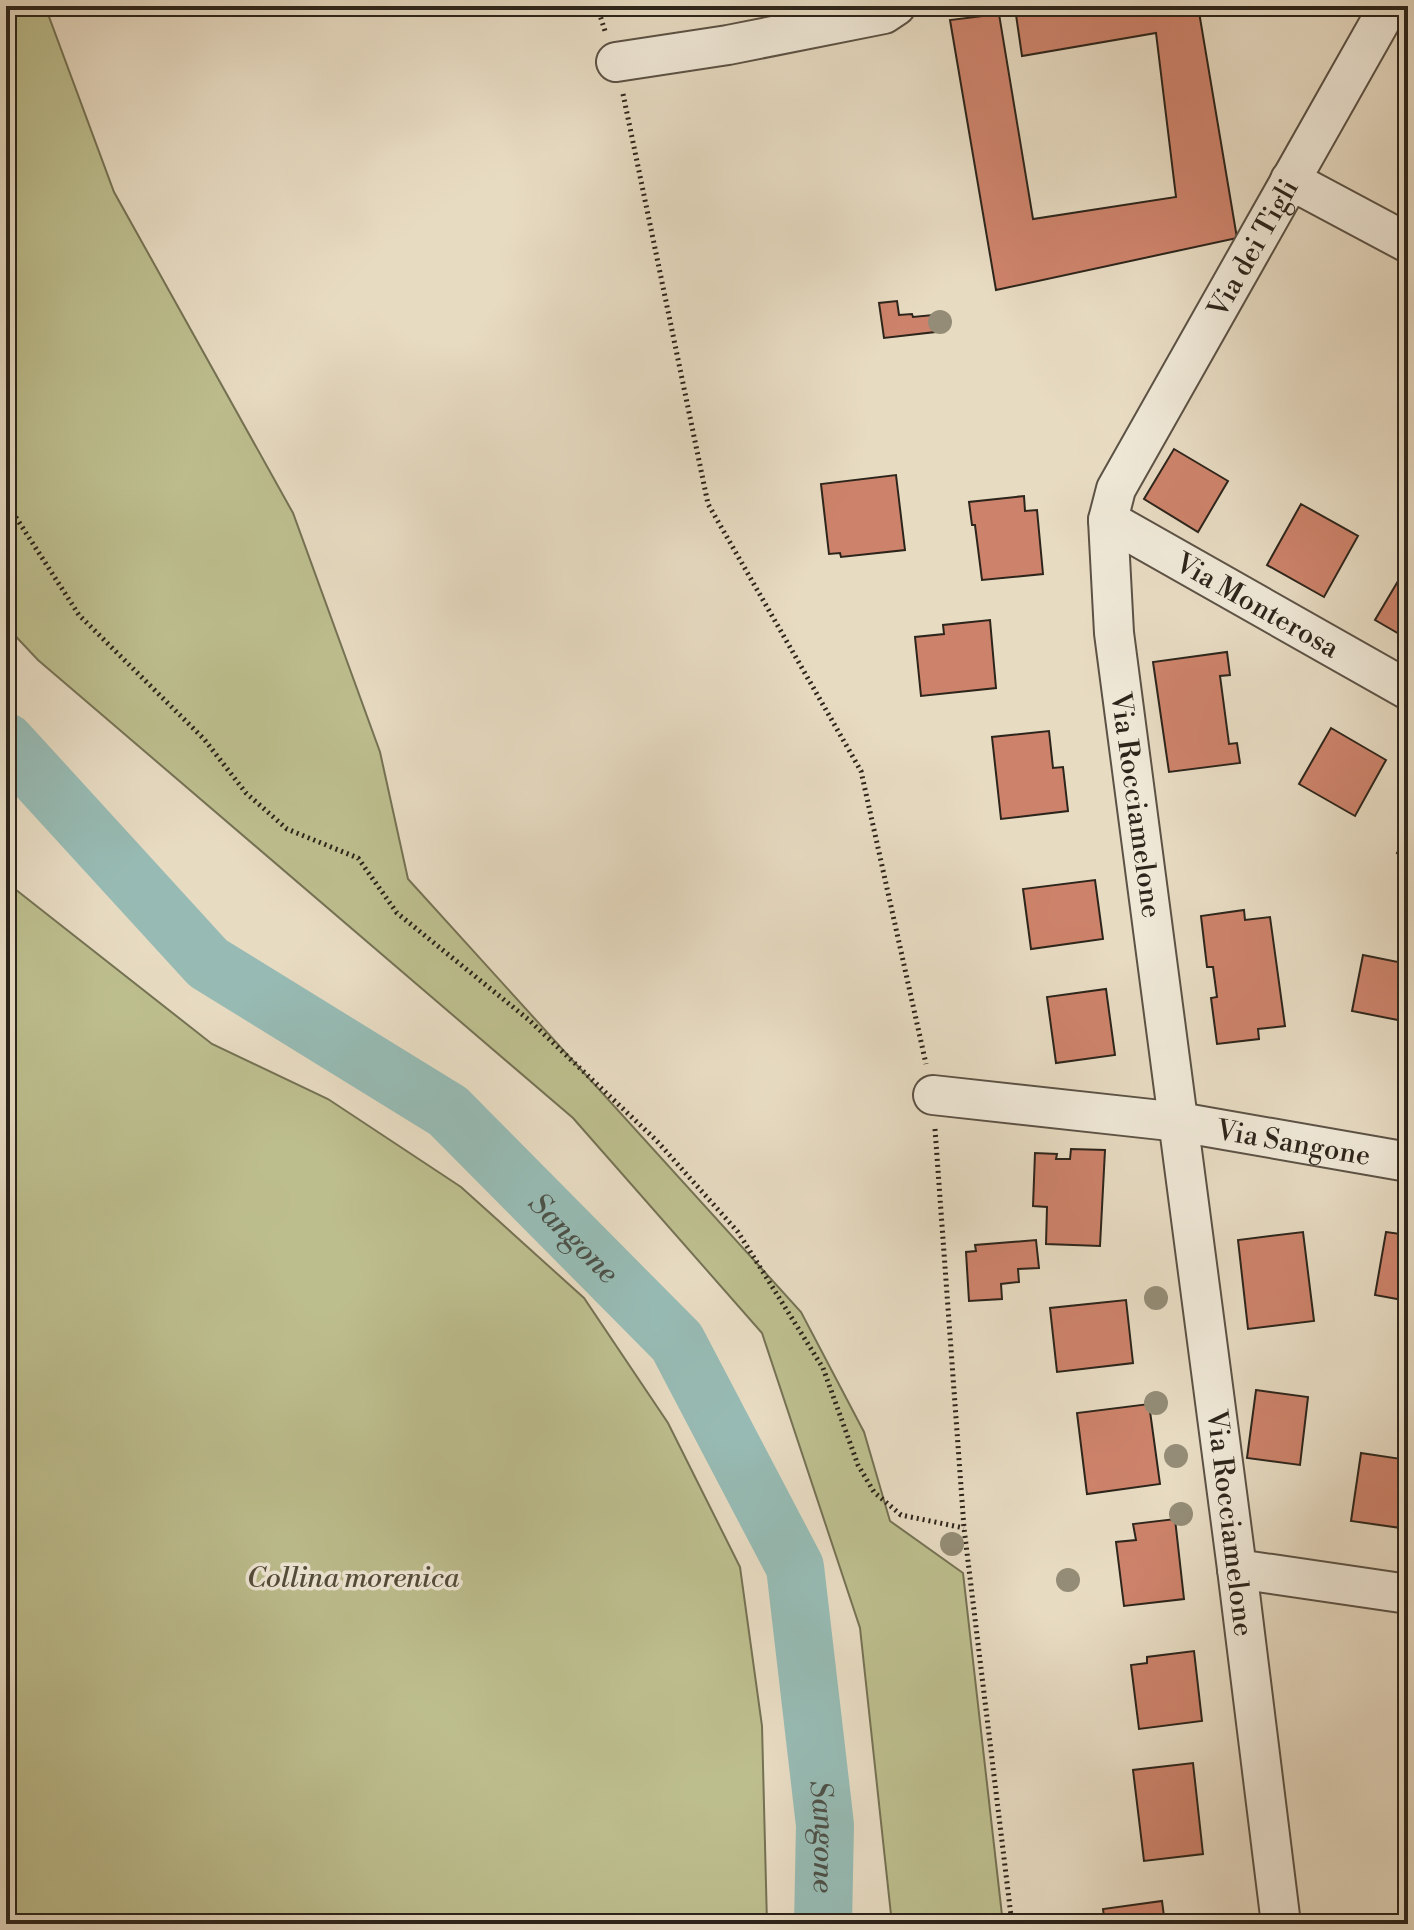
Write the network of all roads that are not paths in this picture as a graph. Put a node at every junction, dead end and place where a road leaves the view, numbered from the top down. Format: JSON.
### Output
{"nodes":[{"id":1,"x":896,"y":6,"type":"edge"},
{"id":2,"x":1389,"y":6,"type":"edge"},
{"id":3,"x":616,"y":62,"type":"road end"},
{"id":4,"x":1290,"y":180,"type":"junction"},
{"id":5,"x":1408,"y":243,"type":"edge"},
{"id":6,"x":1112,"y":504,"type":"junction"},
{"id":7,"x":1408,"y":690,"type":"edge"},
{"id":8,"x":933,"y":1095,"type":"road end"},
{"id":9,"x":1179,"y":1122,"type":"junction"},
{"id":10,"x":1408,"y":1162,"type":"edge"},
{"id":11,"x":1237,"y":1569,"type":"junction"},
{"id":12,"x":1408,"y":1594,"type":"edge"},
{"id":13,"x":1281,"y":1924,"type":"edge"}],
"edges":[{"from":1,"to":3,"type":"street"},
{"from":2,"to":4,"type":"street","name":"Via dei Tigli"},
{"from":4,"to":5,"type":"street"},
{"from":4,"to":6,"type":"street","name":"Via dei Tigli"},
{"from":6,"to":7,"type":"street","name":"Via Monterosa"},
{"from":6,"to":9,"type":"street","name":"Via Rocciamelone"},
{"from":8,"to":9,"type":"street"},
{"from":9,"to":10,"type":"street","name":"Via Sangone"},
{"from":9,"to":11,"type":"street","name":"Via Rocciamelone"},
{"from":11,"to":12,"type":"street"},
{"from":11,"to":13,"type":"street","name":"Via Rocciamelone"}]}
